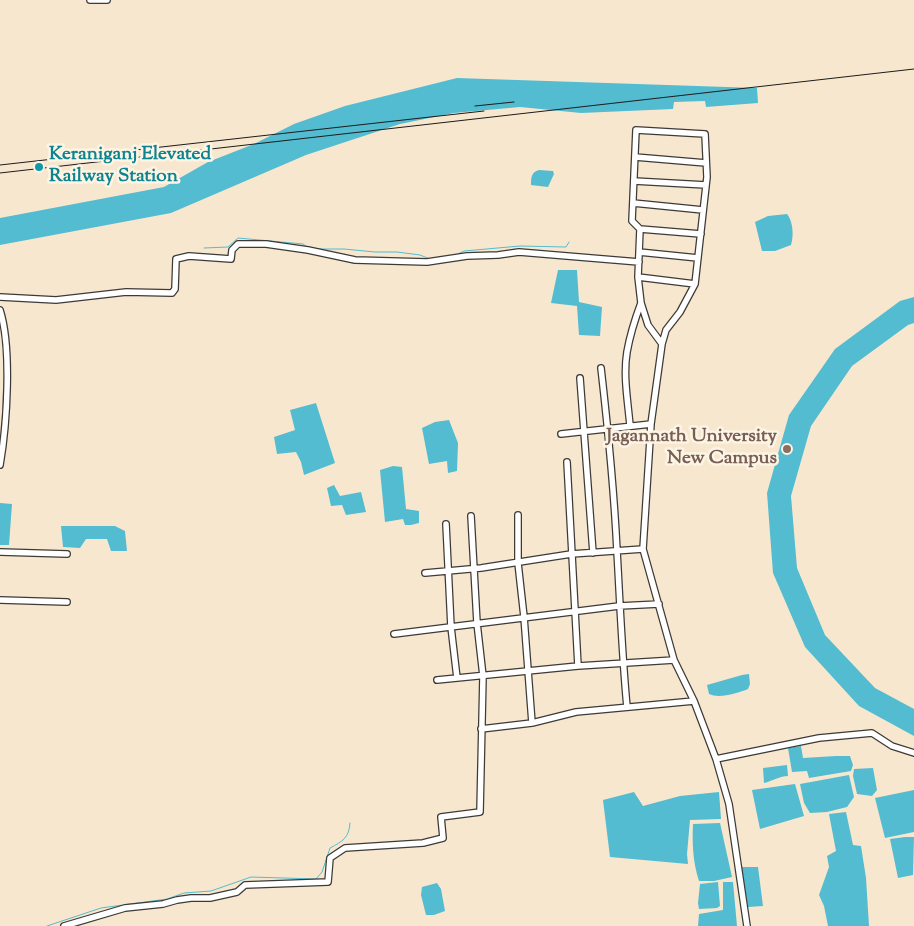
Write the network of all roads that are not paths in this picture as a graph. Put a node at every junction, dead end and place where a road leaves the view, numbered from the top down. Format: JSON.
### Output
{"nodes":[{"id":1,"x":90,"y":0,"type":"edge"},
{"id":2,"x":108,"y":0,"type":"edge"},
{"id":3,"x":635,"y":157,"type":"junction"},
{"id":4,"x":706,"y":163,"type":"junction"},
{"id":5,"x":634,"y":181,"type":"junction"},
{"id":6,"x":706,"y":185,"type":"junction"},
{"id":7,"x":633,"y":203,"type":"junction"},
{"id":8,"x":704,"y":210,"type":"junction"},
{"id":9,"x":640,"y":229,"type":"junction"},
{"id":10,"x":701,"y":234,"type":"junction"},
{"id":11,"x":639,"y":252,"type":"junction"},
{"id":12,"x":698,"y":258,"type":"junction"},
{"id":13,"x":639,"y":262,"type":"junction"},
{"id":14,"x":638,"y":277,"type":"junction"},
{"id":15,"x":695,"y":284,"type":"junction"},
{"id":16,"x":0,"y":297,"type":"edge"},
{"id":17,"x":641,"y":303,"type":"junction"},
{"id":18,"x":0,"y":310,"type":"edge"},
{"id":19,"x":662,"y":344,"type":"junction"},
{"id":20,"x":601,"y":368,"type":"dead end"},
{"id":21,"x":580,"y":378,"type":"dead end"},
{"id":22,"x":651,"y":424,"type":"junction"},
{"id":23,"x":630,"y":426,"type":"junction"},
{"id":24,"x":608,"y":429,"type":"junction"},
{"id":25,"x":583,"y":432,"type":"junction"},
{"id":26,"x":561,"y":434,"type":"dead end"},
{"id":27,"x":567,"y":462,"type":"dead end"},
{"id":28,"x":0,"y":465,"type":"edge"},
{"id":29,"x":518,"y":515,"type":"dead end"},
{"id":30,"x":471,"y":516,"type":"dead end"},
{"id":31,"x":446,"y":524,"type":"dead end"},
{"id":32,"x":643,"y":549,"type":"junction"},
{"id":33,"x":617,"y":551,"type":"junction"},
{"id":34,"x":0,"y":552,"type":"edge"},
{"id":35,"x":593,"y":553,"type":"junction"},
{"id":36,"x":67,"y":554,"type":"dead end"},
{"id":37,"x":571,"y":554,"type":"junction"},
{"id":38,"x":518,"y":563,"type":"junction"},
{"id":39,"x":474,"y":568,"type":"junction"},
{"id":40,"x":448,"y":570,"type":"junction"},
{"id":41,"x":425,"y":573,"type":"dead end"},
{"id":42,"x":0,"y":600,"type":"edge"},
{"id":43,"x":67,"y":602,"type":"dead end"},
{"id":44,"x":659,"y":604,"type":"junction"},
{"id":45,"x":619,"y":606,"type":"junction"},
{"id":46,"x":576,"y":611,"type":"junction"},
{"id":47,"x":524,"y":617,"type":"junction"},
{"id":48,"x":477,"y":623,"type":"junction"},
{"id":49,"x":451,"y":627,"type":"junction"},
{"id":50,"x":394,"y":634,"type":"dead end"},
{"id":51,"x":674,"y":660,"type":"junction"},
{"id":52,"x":623,"y":664,"type":"junction"},
{"id":53,"x":578,"y":666,"type":"junction"},
{"id":54,"x":528,"y":672,"type":"junction"},
{"id":55,"x":483,"y":676,"type":"junction"},
{"id":56,"x":457,"y":678,"type":"junction"},
{"id":57,"x":437,"y":680,"type":"dead end"},
{"id":58,"x":694,"y":701,"type":"junction"},
{"id":59,"x":627,"y":708,"type":"junction"},
{"id":60,"x":532,"y":722,"type":"junction"},
{"id":61,"x":481,"y":729,"type":"junction"},
{"id":62,"x":914,"y":753,"type":"edge"},
{"id":63,"x":716,"y":759,"type":"junction"},
{"id":64,"x":64,"y":926,"type":"edge"},
{"id":65,"x":747,"y":926,"type":"edge"}],
"edges":[{"from":1,"to":2,"type":"street"},
{"from":3,"to":4,"type":"street"},
{"from":3,"to":4,"type":"street"},
{"from":3,"to":5,"type":"street"},
{"from":4,"to":6,"type":"street"},
{"from":5,"to":6,"type":"street"},
{"from":5,"to":7,"type":"street"},
{"from":6,"to":8,"type":"street"},
{"from":7,"to":8,"type":"street"},
{"from":7,"to":9,"type":"street"},
{"from":8,"to":10,"type":"street"},
{"from":9,"to":10,"type":"street"},
{"from":9,"to":11,"type":"street"},
{"from":10,"to":12,"type":"street"},
{"from":11,"to":12,"type":"street"},
{"from":11,"to":13,"type":"street"},
{"from":12,"to":15,"type":"street"},
{"from":13,"to":14,"type":"street"},
{"from":13,"to":16,"type":"street"},
{"from":14,"to":15,"type":"street"},
{"from":14,"to":17,"type":"street"},
{"from":15,"to":19,"type":"street"},
{"from":17,"to":19,"type":"street"},
{"from":17,"to":23,"type":"street"},
{"from":18,"to":28,"type":"street"},
{"from":19,"to":22,"type":"street"},
{"from":20,"to":24,"type":"street"},
{"from":21,"to":25,"type":"street"},
{"from":22,"to":23,"type":"street"},
{"from":22,"to":32,"type":"street"},
{"from":23,"to":24,"type":"street"},
{"from":24,"to":25,"type":"street"},
{"from":24,"to":33,"type":"street"},
{"from":25,"to":26,"type":"street"},
{"from":25,"to":35,"type":"street"},
{"from":27,"to":37,"type":"street"},
{"from":29,"to":38,"type":"street"},
{"from":30,"to":39,"type":"street"},
{"from":31,"to":40,"type":"street"},
{"from":32,"to":33,"type":"street"},
{"from":32,"to":44,"type":"street"},
{"from":33,"to":35,"type":"street"},
{"from":33,"to":45,"type":"street"},
{"from":34,"to":36,"type":"street"},
{"from":35,"to":37,"type":"street"},
{"from":37,"to":38,"type":"street"},
{"from":37,"to":46,"type":"street"},
{"from":38,"to":39,"type":"street"},
{"from":38,"to":47,"type":"street"},
{"from":39,"to":40,"type":"street"},
{"from":39,"to":48,"type":"street"},
{"from":40,"to":41,"type":"street"},
{"from":40,"to":49,"type":"street"},
{"from":42,"to":43,"type":"street"},
{"from":44,"to":45,"type":"street"},
{"from":44,"to":51,"type":"street"},
{"from":45,"to":46,"type":"street"},
{"from":45,"to":52,"type":"street"},
{"from":46,"to":47,"type":"street"},
{"from":46,"to":53,"type":"street"},
{"from":47,"to":48,"type":"street"},
{"from":47,"to":54,"type":"street"},
{"from":48,"to":49,"type":"street"},
{"from":48,"to":55,"type":"street"},
{"from":49,"to":50,"type":"street"},
{"from":49,"to":56,"type":"street"},
{"from":51,"to":52,"type":"street"},
{"from":51,"to":58,"type":"street"},
{"from":52,"to":53,"type":"street"},
{"from":52,"to":59,"type":"street"},
{"from":53,"to":54,"type":"street"},
{"from":54,"to":55,"type":"street"},
{"from":54,"to":60,"type":"street"},
{"from":55,"to":56,"type":"street"},
{"from":55,"to":61,"type":"street"},
{"from":56,"to":57,"type":"street"},
{"from":58,"to":59,"type":"street"},
{"from":58,"to":63,"type":"street"},
{"from":59,"to":60,"type":"street"},
{"from":60,"to":61,"type":"street"},
{"from":61,"to":64,"type":"street"},
{"from":62,"to":63,"type":"street"},
{"from":63,"to":65,"type":"street"}]}
